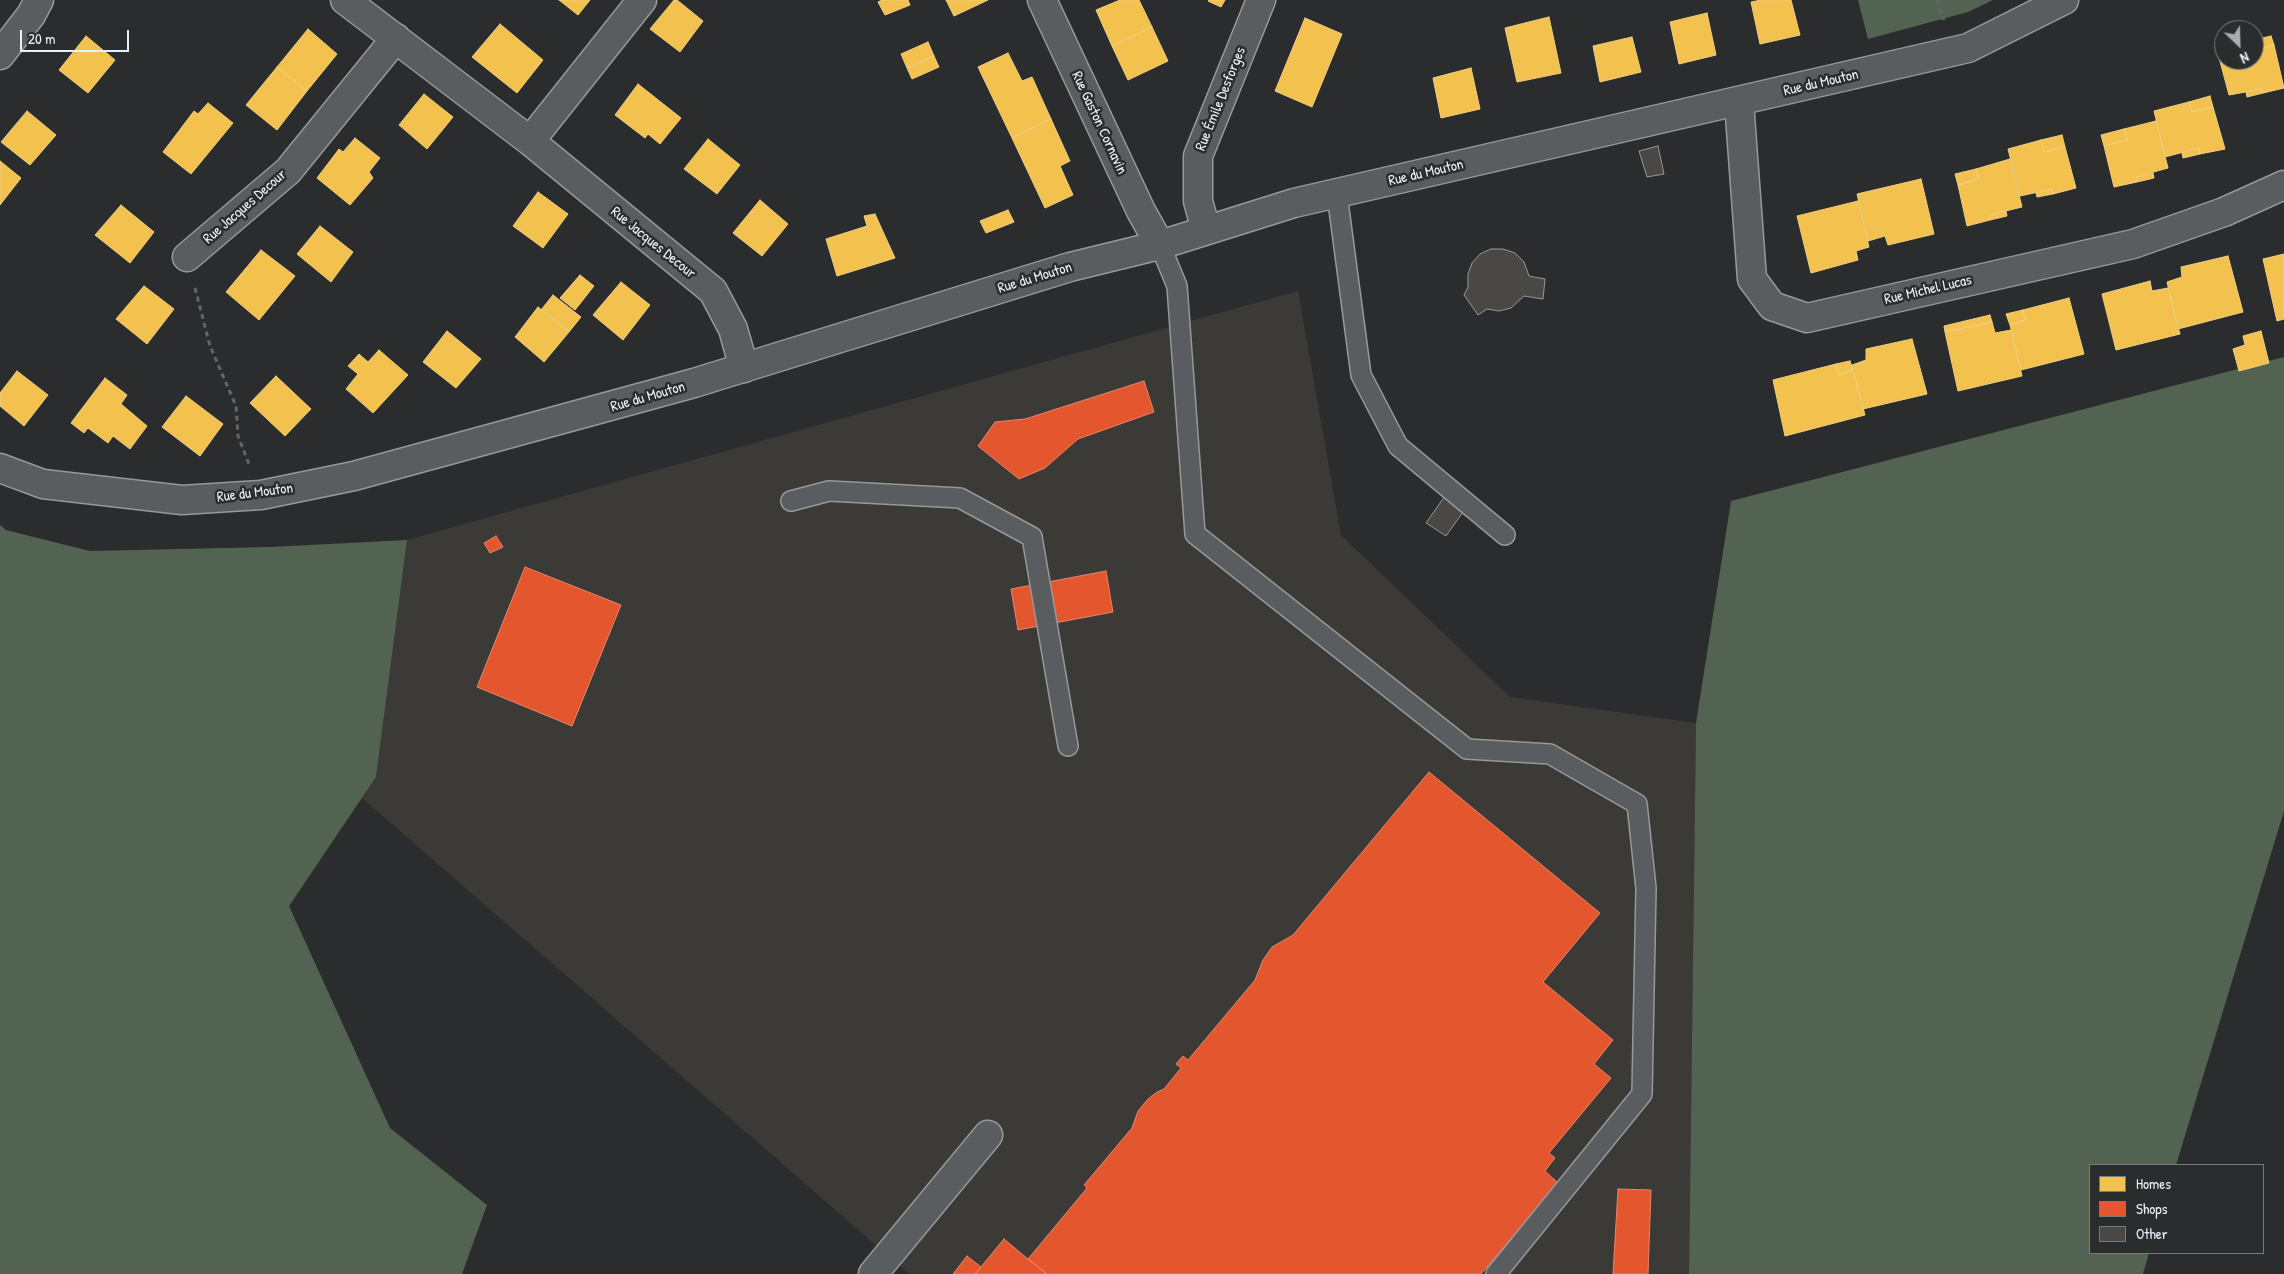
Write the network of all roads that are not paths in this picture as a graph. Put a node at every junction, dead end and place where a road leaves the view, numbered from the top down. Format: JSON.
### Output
{"nodes":[{"id":1,"x":39,"y":0,"type":"edge"},
{"id":2,"x":346,"y":0,"type":"edge"},
{"id":3,"x":642,"y":0,"type":"edge"},
{"id":4,"x":1042,"y":0,"type":"edge"},
{"id":5,"x":1262,"y":0,"type":"edge"},
{"id":6,"x":2064,"y":0,"type":"edge"},
{"id":7,"x":396,"y":38,"type":"junction"},
{"id":8,"x":0,"y":55,"type":"edge"},
{"id":9,"x":1739,"y":102,"type":"junction"},
{"id":10,"x":530,"y":141,"type":"junction"},
{"id":11,"x":2284,"y":185,"type":"edge"},
{"id":12,"x":1337,"y":194,"type":"junction"},
{"id":13,"x":1206,"y":230,"type":"junction"},
{"id":14,"x":1160,"y":245,"type":"junction"},
{"id":15,"x":187,"y":257,"type":"road end"},
{"id":16,"x":744,"y":368,"type":"junction"},
{"id":17,"x":0,"y":468,"type":"edge"},
{"id":18,"x":791,"y":500,"type":"dead end"},
{"id":19,"x":1505,"y":535,"type":"dead end"},
{"id":20,"x":1068,"y":746,"type":"dead end"},
{"id":21,"x":988,"y":1135,"type":"dead end"},
{"id":22,"x":873,"y":1274,"type":"edge"},
{"id":23,"x":1496,"y":1274,"type":"edge"}],
"edges":[{"from":1,"to":8,"type":"street"},
{"from":2,"to":7,"type":"street","name":"Rue Jacques Decour"},
{"from":3,"to":10,"type":"street"},
{"from":4,"to":14,"type":"street","name":"Rue Gaston Cornavin"},
{"from":5,"to":13,"type":"street","name":"Rue Émile Desforges"},
{"from":6,"to":9,"type":"street","name":"Rue du Mouton"},
{"from":7,"to":10,"type":"street","name":"Rue Jacques Decour"},
{"from":7,"to":15,"type":"street","name":"Rue Jacques Decour"},
{"from":9,"to":11,"type":"street","name":"Rue Michel Lucas"},
{"from":9,"to":12,"type":"street","name":"Rue du Mouton"},
{"from":10,"to":16,"type":"street","name":"Rue Jacques Decour"},
{"from":12,"to":13,"type":"street","name":"Rue du Mouton"},
{"from":12,"to":19,"type":"lane"},
{"from":13,"to":14,"type":"street","name":"Rue du Mouton"},
{"from":14,"to":16,"type":"street","name":"Rue du Mouton"},
{"from":14,"to":23,"type":"lane"},
{"from":16,"to":17,"type":"street","name":"Rue du Mouton"},
{"from":18,"to":20,"type":"lane"},
{"from":21,"to":22,"type":"street"}]}
